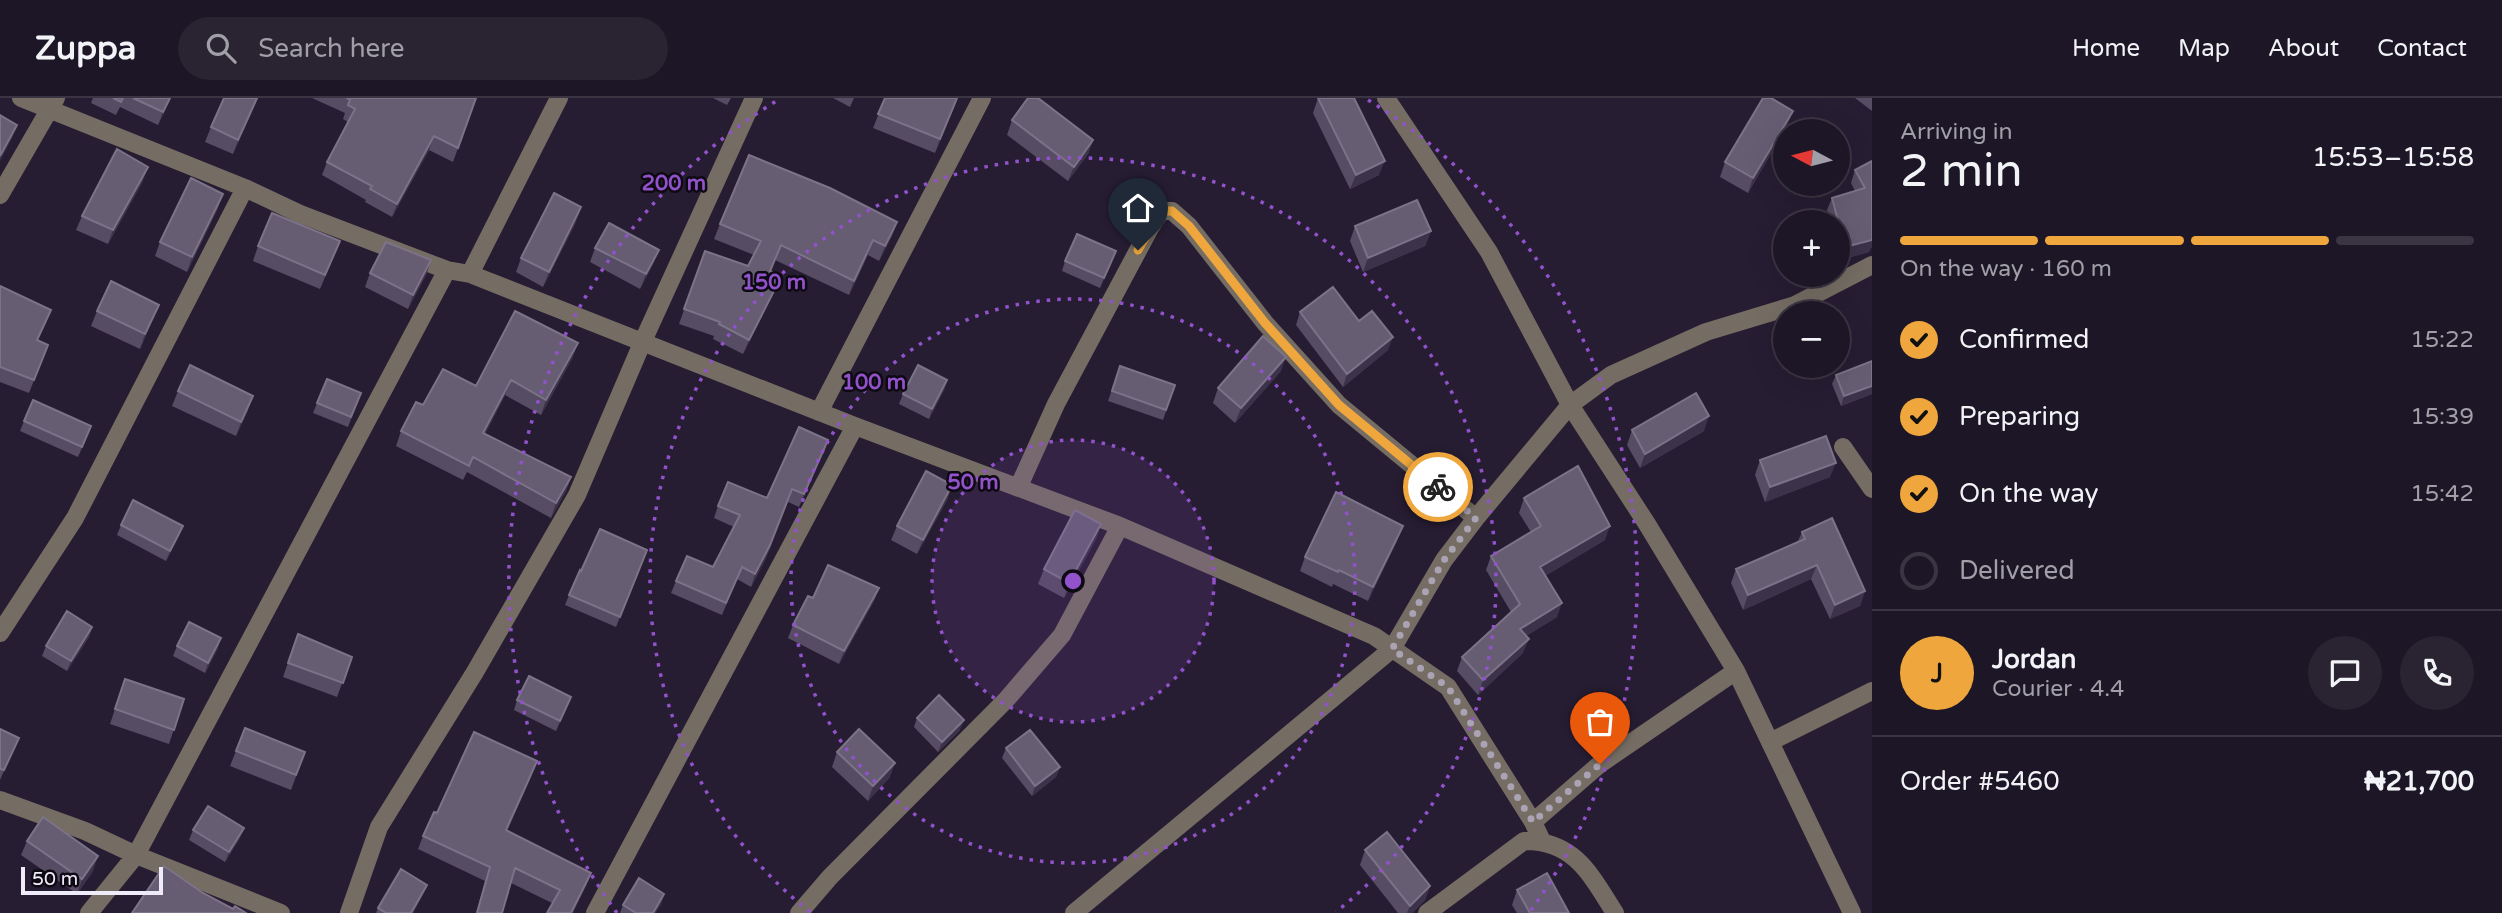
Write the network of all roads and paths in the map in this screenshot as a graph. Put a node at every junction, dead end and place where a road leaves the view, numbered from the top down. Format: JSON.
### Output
{"nodes":[{"id":1,"x":20,"y":98,"type":"edge"},
{"id":2,"x":559,"y":98,"type":"edge"},
{"id":3,"x":754,"y":98,"type":"edge"},
{"id":4,"x":982,"y":98,"type":"edge"},
{"id":5,"x":1386,"y":98,"type":"edge"},
{"id":6,"x":53,"y":104,"type":"edge"},
{"id":7,"x":245,"y":188,"type":"junction"},
{"id":8,"x":0,"y":195,"type":"edge"},
{"id":9,"x":1872,"y":265,"type":"edge"},
{"id":10,"x":447,"y":270,"type":"junction"},
{"id":11,"x":470,"y":274,"type":"junction"},
{"id":12,"x":643,"y":341,"type":"junction"},
{"id":13,"x":1570,"y":405,"type":"junction"},
{"id":14,"x":819,"y":412,"type":"junction"},
{"id":15,"x":855,"y":426,"type":"junction"},
{"id":16,"x":1843,"y":447,"type":"dead end"},
{"id":17,"x":1019,"y":486,"type":"junction"},
{"id":18,"x":1872,"y":489,"type":"edge"},
{"id":19,"x":1476,"y":518,"type":"junction"},
{"id":20,"x":1121,"y":526,"type":"junction"},
{"id":21,"x":0,"y":633,"type":"edge"},
{"id":22,"x":1392,"y":649,"type":"junction"},
{"id":23,"x":1736,"y":671,"type":"junction"},
{"id":24,"x":1872,"y":691,"type":"edge"},
{"id":25,"x":1770,"y":742,"type":"junction"},
{"id":26,"x":0,"y":800,"type":"edge"},
{"id":27,"x":1533,"y":822,"type":"junction"},
{"id":28,"x":1542,"y":841,"type":"junction"},
{"id":29,"x":136,"y":855,"type":"junction"},
{"id":30,"x":89,"y":913,"type":"edge"},
{"id":31,"x":281,"y":913,"type":"edge"},
{"id":32,"x":349,"y":913,"type":"edge"},
{"id":33,"x":595,"y":913,"type":"edge"},
{"id":34,"x":799,"y":913,"type":"edge"},
{"id":35,"x":1074,"y":913,"type":"edge"},
{"id":36,"x":1427,"y":913,"type":"edge"},
{"id":37,"x":1615,"y":913,"type":"edge"},
{"id":38,"x":1852,"y":913,"type":"edge"}],
"edges":[{"from":1,"to":6,"type":"street"},
{"from":2,"to":11,"type":"street"},
{"from":3,"to":12,"type":"street"},
{"from":4,"to":14,"type":"street"},
{"from":5,"to":13,"type":"street"},
{"from":6,"to":7,"type":"street"},
{"from":6,"to":8,"type":"street"},
{"from":7,"to":10,"type":"street"},
{"from":7,"to":21,"type":"street"},
{"from":9,"to":13,"type":"street"},
{"from":10,"to":11,"type":"street"},
{"from":10,"to":29,"type":"street"},
{"from":11,"to":12,"type":"street"},
{"from":12,"to":14,"type":"street"},
{"from":12,"to":32,"type":"street"},
{"from":13,"to":19,"type":"street"},
{"from":13,"to":23,"type":"street"},
{"from":14,"to":15,"type":"street"},
{"from":15,"to":17,"type":"street"},
{"from":15,"to":33,"type":"street"},
{"from":16,"to":18,"type":"street"},
{"from":17,"to":19,"type":"street"},
{"from":17,"to":20,"type":"street"},
{"from":19,"to":22,"type":"street"},
{"from":20,"to":22,"type":"street"},
{"from":20,"to":34,"type":"street"},
{"from":22,"to":27,"type":"street"},
{"from":22,"to":35,"type":"street"},
{"from":23,"to":25,"type":"street"},
{"from":23,"to":27,"type":"street"},
{"from":24,"to":25,"type":"street"},
{"from":25,"to":38,"type":"street"},
{"from":26,"to":29,"type":"street"},
{"from":27,"to":28,"type":"street"},
{"from":28,"to":36,"type":"street"},
{"from":28,"to":37,"type":"street"},
{"from":29,"to":30,"type":"street"},
{"from":29,"to":31,"type":"street"}]}
